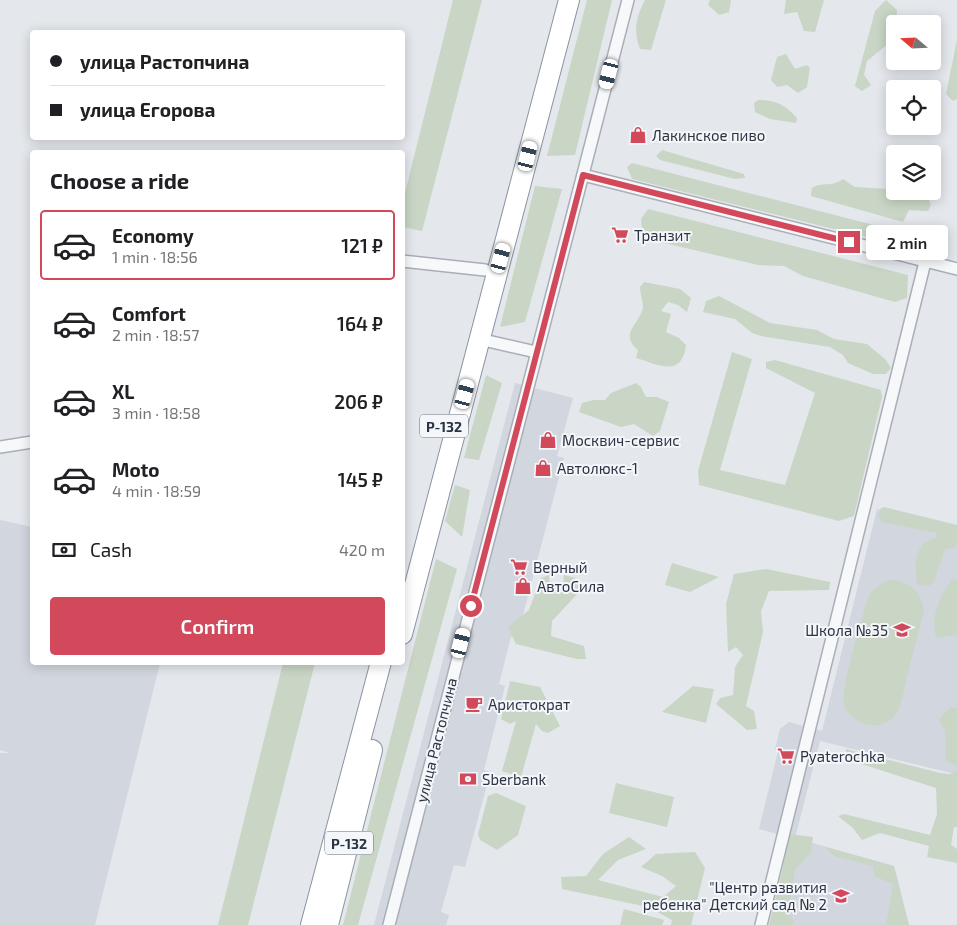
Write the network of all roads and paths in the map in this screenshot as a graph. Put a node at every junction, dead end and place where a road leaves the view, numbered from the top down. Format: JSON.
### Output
{"nodes":[{"id":1,"x":555,"y":0,"type":"edge"},
{"id":2,"x":569,"y":0,"type":"edge"},
{"id":3,"x":628,"y":0,"type":"edge"},
{"id":4,"x":583,"y":175,"type":"junction"},
{"id":5,"x":405,"y":261,"type":"edge"},
{"id":6,"x":925,"y":262,"type":"junction"},
{"id":7,"x":484,"y":270,"type":"junction"},
{"id":8,"x":957,"y":270,"type":"edge"},
{"id":9,"x":479,"y":339,"type":"junction"},
{"id":10,"x":536,"y":352,"type":"junction"},
{"id":11,"x":30,"y":442,"type":"edge"},
{"id":12,"x":0,"y":447,"type":"edge"},
{"id":13,"x":405,"y":571,"type":"edge"},
{"id":14,"x":405,"y":623,"type":"edge"},
{"id":15,"x":380,"y":665,"type":"edge"},
{"id":16,"x":394,"y":665,"type":"edge"},
{"id":17,"x":317,"y":904,"type":"junction"},
{"id":18,"x":306,"y":925,"type":"edge"},
{"id":19,"x":311,"y":925,"type":"edge"},
{"id":20,"x":328,"y":925,"type":"edge"},
{"id":21,"x":389,"y":925,"type":"edge"},
{"id":22,"x":761,"y":925,"type":"edge"}],
"edges":[{"from":1,"to":7,"type":"highway","number":"Р-132"},
{"from":2,"to":9,"type":"highway","number":"Р-132"},
{"from":3,"to":4,"type":"street","name":"улица Растопчина"},
{"from":4,"to":6,"type":"street"},
{"from":4,"to":10,"type":"street","name":"улица Растопчина"},
{"from":5,"to":7,"type":"street"},
{"from":6,"to":8,"type":"street"},
{"from":6,"to":22,"type":"street"},
{"from":7,"to":13,"type":"highway","number":"Р-132"},
{"from":9,"to":10,"type":"street"},
{"from":9,"to":14,"type":"highway","number":"Р-132"},
{"from":10,"to":21,"type":"street","name":"улица Растопчина"},
{"from":11,"to":12,"type":"street"},
{"from":15,"to":17,"type":"highway","number":"Р-132"},
{"from":16,"to":20,"type":"highway","number":"Р-132"},
{"from":17,"to":18,"type":"street"},
{"from":17,"to":19,"type":"highway","number":"Р-132"}]}
